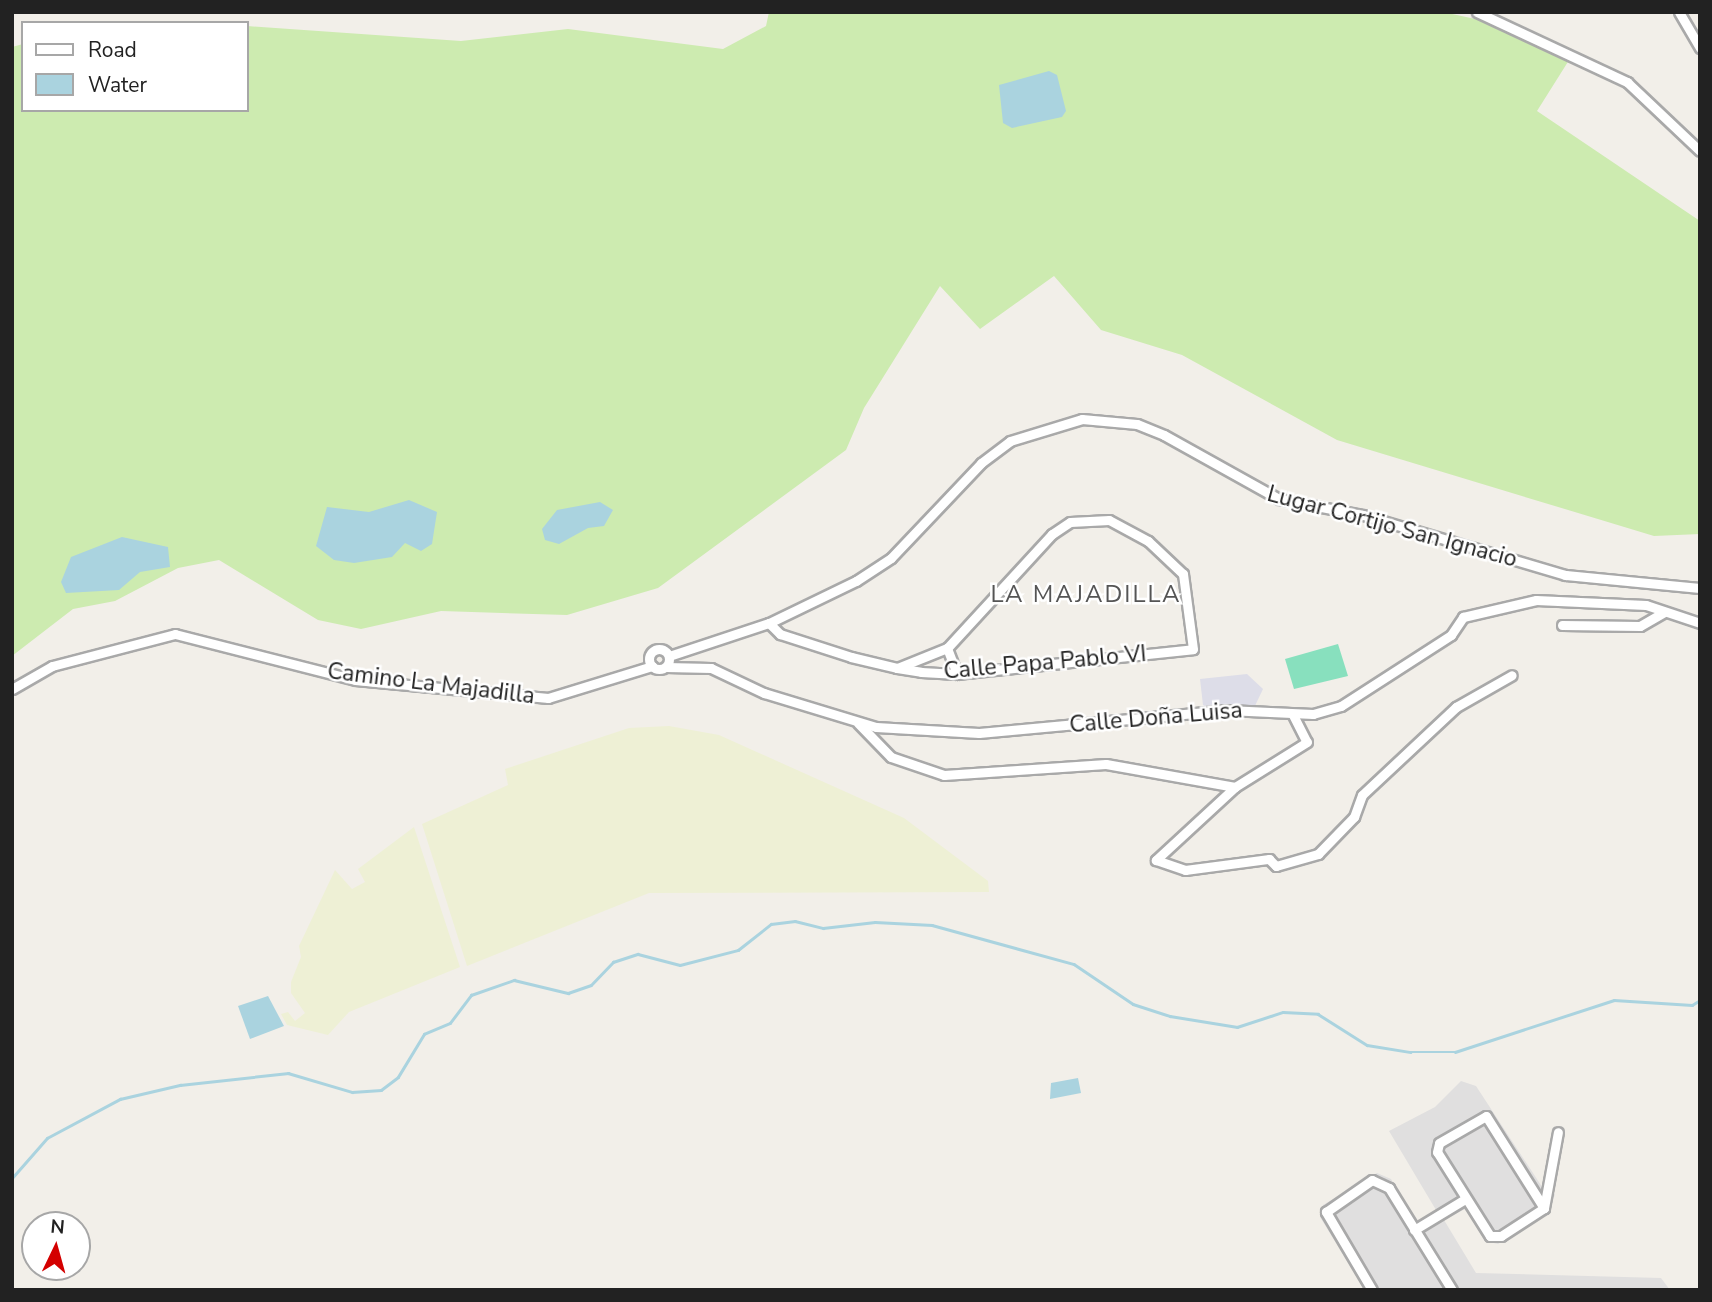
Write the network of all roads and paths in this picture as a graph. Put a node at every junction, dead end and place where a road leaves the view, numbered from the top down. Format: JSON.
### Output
{"nodes":[{"id":1,"x":1477,"y":12,"type":"edge"},
{"id":2,"x":1679,"y":12,"type":"edge"},
{"id":3,"x":1700,"y":48,"type":"edge"},
{"id":4,"x":1700,"y":151,"type":"edge"},
{"id":5,"x":1700,"y":589,"type":"edge"},
{"id":6,"x":1664,"y":612,"type":"junction"},
{"id":7,"x":769,"y":623,"type":"junction"},
{"id":8,"x":1700,"y":623,"type":"edge"},
{"id":9,"x":1562,"y":625,"type":"dead end"},
{"id":10,"x":947,"y":648,"type":"junction"},
{"id":11,"x":669,"y":656,"type":"junction"},
{"id":12,"x":652,"y":666,"type":"junction"},
{"id":13,"x":666,"y":667,"type":"junction"},
{"id":14,"x":897,"y":668,"type":"junction"},
{"id":15,"x":957,"y":674,"type":"junction"},
{"id":16,"x":1512,"y":675,"type":"dead end"},
{"id":17,"x":12,"y":689,"type":"edge"},
{"id":18,"x":1293,"y":715,"type":"junction"},
{"id":19,"x":858,"y":723,"type":"junction"},
{"id":20,"x":1236,"y":787,"type":"junction"},
{"id":21,"x":1558,"y":1132,"type":"dead end"},
{"id":22,"x":1465,"y":1199,"type":"junction"},
{"id":23,"x":1544,"y":1208,"type":"junction"},
{"id":24,"x":1414,"y":1230,"type":"junction"},
{"id":25,"x":1372,"y":1290,"type":"edge"},
{"id":26,"x":1452,"y":1290,"type":"edge"}],
"edges":[{"from":1,"to":4,"type":"street"},
{"from":2,"to":3,"type":"street"},
{"from":5,"to":7,"type":"street","name":"Lugar Cortijo San Ignacio"},
{"from":6,"to":8,"type":"street","name":"Calle Doña Luisa"},
{"from":6,"to":9,"type":"street"},
{"from":6,"to":18,"type":"street","name":"Calle Doña Luisa"},
{"from":7,"to":11,"type":"street","name":"Lugar Cortijo San Ignacio"},
{"from":7,"to":14,"type":"street","name":"Calle Papa Pablo VI"},
{"from":10,"to":14,"type":"street"},
{"from":10,"to":15,"type":"street"},
{"from":10,"to":15,"type":"street","name":"Calle Papa Pablo VI"},
{"from":11,"to":12,"type":"street","name":"Lugar Cortijo San Ignacio"},
{"from":11,"to":13,"type":"street"},
{"from":12,"to":13,"type":"street"},
{"from":12,"to":17,"type":"street","name":"Camino La Majadilla"},
{"from":13,"to":19,"type":"street","name":"Calle Doña Luisa"},
{"from":14,"to":15,"type":"street","name":"Calle Papa Pablo VI"},
{"from":16,"to":20,"type":"street"},
{"from":18,"to":19,"type":"street","name":"Calle Doña Luisa"},
{"from":18,"to":20,"type":"street"},
{"from":19,"to":20,"type":"street"},
{"from":21,"to":23,"type":"street"},
{"from":22,"to":23,"type":"street"},
{"from":22,"to":23,"type":"street"},
{"from":22,"to":24,"type":"street"},
{"from":24,"to":25,"type":"street"},
{"from":24,"to":26,"type":"street"}]}
